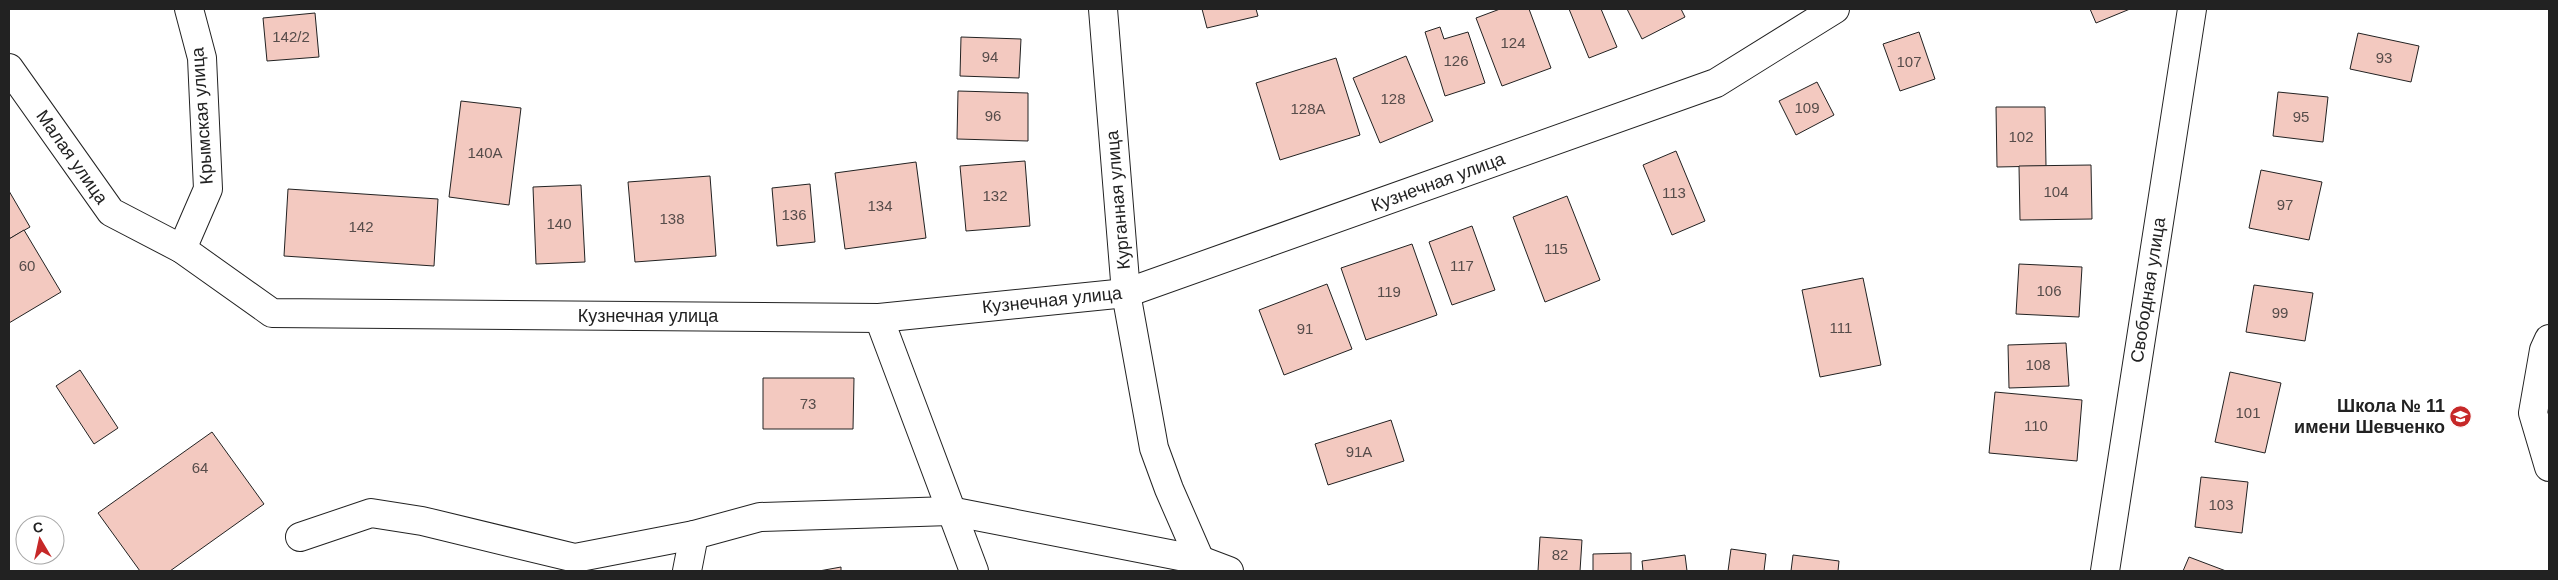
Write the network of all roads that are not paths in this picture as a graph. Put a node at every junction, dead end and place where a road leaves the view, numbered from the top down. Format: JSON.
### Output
{"nodes":[{"id":1,"x":190,"y":9,"type":"edge"},
{"id":2,"x":1103,"y":9,"type":"edge"},
{"id":3,"x":1836,"y":9,"type":"edge"},
{"id":4,"x":2192,"y":9,"type":"edge"},
{"id":5,"x":9,"y":68,"type":"edge"},
{"id":6,"x":182,"y":249,"type":"junction"},
{"id":7,"x":1126,"y":293,"type":"junction"},
{"id":8,"x":272,"y":313,"type":"joint"},
{"id":9,"x":879,"y":318,"type":"junction"},
{"id":10,"x":2549,"y":340,"type":"edge"},
{"id":11,"x":2549,"y":466,"type":"edge"},
{"id":12,"x":950,"y":511,"type":"junction"},
{"id":13,"x":694,"y":535,"type":"junction"},
{"id":14,"x":300,"y":537,"type":"dead end"},
{"id":15,"x":1200,"y":560,"type":"junction"},
{"id":16,"x":687,"y":571,"type":"edge"},
{"id":17,"x":974,"y":571,"type":"edge"},
{"id":18,"x":1229,"y":571,"type":"edge"},
{"id":19,"x":2105,"y":571,"type":"edge"}],
"edges":[{"from":1,"to":6,"type":"street","name":"Крымская улица"},
{"from":2,"to":7,"type":"street","name":"Курганная улица"},
{"from":3,"to":7,"type":"street","name":"Кузнечная улица"},
{"from":4,"to":19,"type":"street","name":"Свободная улица"},
{"from":5,"to":6,"type":"street","name":"Малая улица"},
{"from":6,"to":8,"type":"street","name":"Малая улица"},
{"from":7,"to":9,"type":"street","name":"Кузнечная улица"},
{"from":7,"to":15,"type":"street","name":"Курганная улица"},
{"from":8,"to":9,"type":"street","name":"Кузнечная улица"},
{"from":9,"to":12,"type":"street"},
{"from":10,"to":11,"type":"street"},
{"from":12,"to":13,"type":"street"},
{"from":12,"to":15,"type":"street"},
{"from":12,"to":17,"type":"street"},
{"from":13,"to":14,"type":"street"},
{"from":13,"to":16,"type":"street"},
{"from":15,"to":18,"type":"street"}]}
